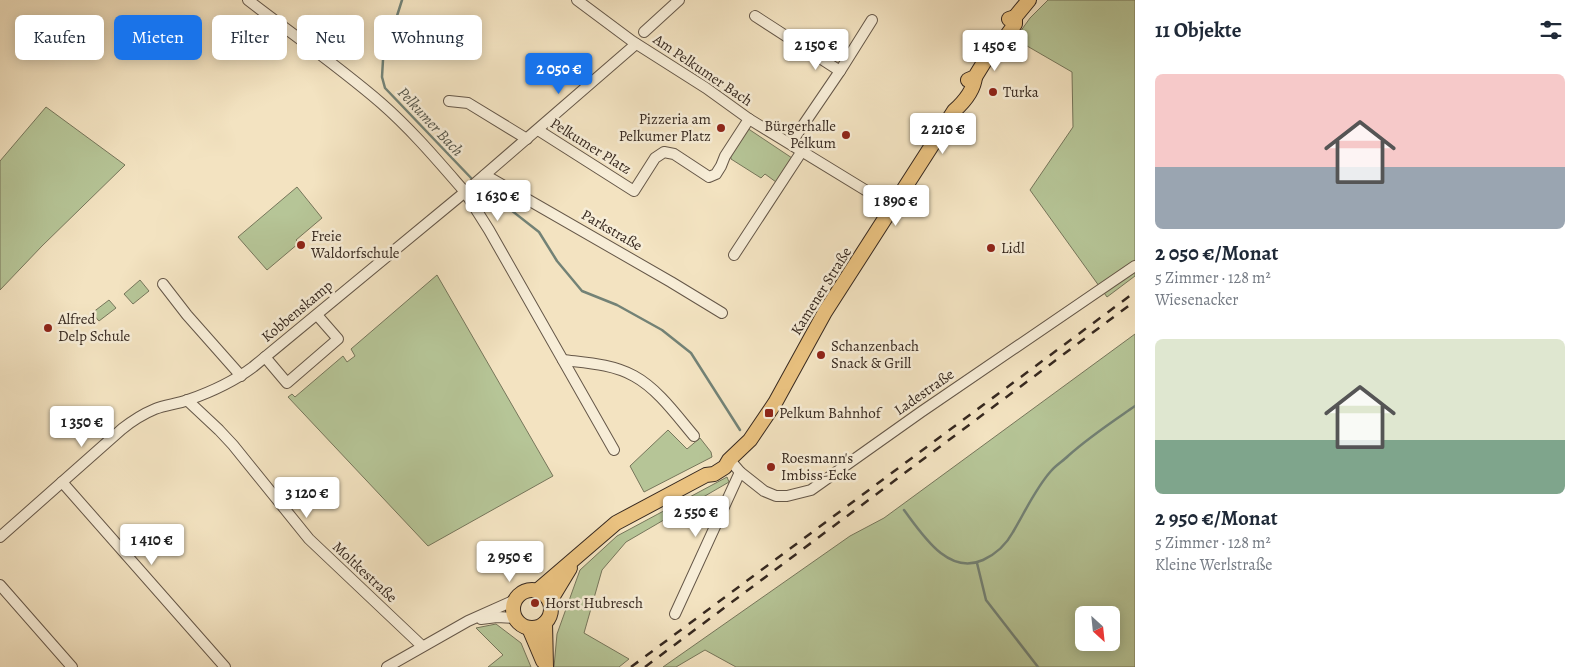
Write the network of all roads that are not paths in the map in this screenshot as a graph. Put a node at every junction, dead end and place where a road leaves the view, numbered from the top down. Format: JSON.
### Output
{"nodes":[{"id":1,"x":248,"y":0,"type":"edge"},
{"id":2,"x":577,"y":0,"type":"edge"},
{"id":3,"x":679,"y":0,"type":"edge"},
{"id":4,"x":1029,"y":0,"type":"edge"},
{"id":5,"x":755,"y":16,"type":"dead end"},
{"id":6,"x":872,"y":20,"type":"dead end"},
{"id":7,"x":644,"y":32,"type":"dead end"},
{"id":8,"x":636,"y":44,"type":"junction"},
{"id":9,"x":840,"y":71,"type":"junction"},
{"id":10,"x":450,"y":101,"type":"dead end"},
{"id":11,"x":750,"y":119,"type":"junction"},
{"id":12,"x":538,"y":130,"type":"junction"},
{"id":13,"x":527,"y":139,"type":"junction"},
{"id":14,"x":791,"y":143,"type":"junction"},
{"id":15,"x":802,"y":151,"type":"junction"},
{"id":16,"x":483,"y":177,"type":"junction"},
{"id":17,"x":468,"y":189,"type":"junction"},
{"id":18,"x":892,"y":207,"type":"junction"},
{"id":19,"x":734,"y":255,"type":"dead end"},
{"id":20,"x":1135,"y":266,"type":"edge"},
{"id":21,"x":163,"y":284,"type":"dead end"},
{"id":22,"x":722,"y":313,"type":"dead end"},
{"id":23,"x":317,"y":315,"type":"junction"},
{"id":24,"x":265,"y":357,"type":"junction"},
{"id":25,"x":563,"y":360,"type":"junction"},
{"id":26,"x":242,"y":376,"type":"junction"},
{"id":27,"x":187,"y":400,"type":"junction"},
{"id":28,"x":694,"y":436,"type":"dead end"},
{"id":29,"x":614,"y":450,"type":"dead end"},
{"id":30,"x":729,"y":460,"type":"junction"},
{"id":31,"x":740,"y":472,"type":"junction"},
{"id":32,"x":62,"y":482,"type":"junction"},
{"id":33,"x":0,"y":536,"type":"edge"},
{"id":34,"x":578,"y":554,"type":"junction"},
{"id":35,"x":0,"y":585,"type":"edge"},
{"id":36,"x":538,"y":590,"type":"junction"},
{"id":37,"x":515,"y":600,"type":"junction"},
{"id":38,"x":550,"y":600,"type":"junction"},
{"id":39,"x":675,"y":614,"type":"dead end"},
{"id":40,"x":516,"y":618,"type":"junction"},
{"id":41,"x":468,"y":621,"type":"junction"},
{"id":42,"x":545,"y":623,"type":"junction"},
{"id":43,"x":529,"y":628,"type":"junction"},
{"id":44,"x":422,"y":646,"type":"junction"},
{"id":45,"x":546,"y":666,"type":"edge"},
{"id":46,"x":72,"y":667,"type":"edge"},
{"id":47,"x":225,"y":667,"type":"edge"},
{"id":48,"x":387,"y":667,"type":"edge"}],
"edges":[{"from":1,"to":17,"type":"street"},
{"from":2,"to":8,"type":"street","name":"Am Pelkumer Bach"},
{"from":3,"to":7,"type":"street"},
{"from":4,"to":18,"type":"main road","name":"Kamener Straße"},
{"from":5,"to":9,"type":"street"},
{"from":6,"to":9,"type":"street"},
{"from":8,"to":11,"type":"street","name":"Am Pelkumer Bach"},
{"from":8,"to":12,"type":"street","name":"Kobbenskamp"},
{"from":9,"to":14,"type":"street"},
{"from":10,"to":13,"type":"street"},
{"from":11,"to":12,"type":"street","name":"Pelkumer Platz"},
{"from":11,"to":14,"type":"street","name":"Am Pelkumer Bach"},
{"from":12,"to":13,"type":"street","name":"Kobbenskamp"},
{"from":13,"to":16,"type":"street","name":"Kobbenskamp"},
{"from":14,"to":15,"type":"street","name":"Am Pelkumer Bach"},
{"from":15,"to":18,"type":"street","name":"Am Pelkumer Bach"},
{"from":15,"to":19,"type":"street"},
{"from":16,"to":17,"type":"street","name":"Kobbenskamp"},
{"from":16,"to":22,"type":"street","name":"Parkstraße"},
{"from":17,"to":23,"type":"street","name":"Kobbenskamp"},
{"from":17,"to":25,"type":"street"},
{"from":18,"to":30,"type":"main road","name":"Kamener Straße"},
{"from":20,"to":31,"type":"street","name":"Ladestraße"},
{"from":21,"to":26,"type":"street"},
{"from":23,"to":24,"type":"street","name":"Kobbenskamp"},
{"from":23,"to":24,"type":"street"},
{"from":24,"to":26,"type":"street","name":"Kobbenskamp"},
{"from":25,"to":28,"type":"street"},
{"from":25,"to":29,"type":"street"},
{"from":26,"to":27,"type":"street","name":"Kobbenskamp"},
{"from":27,"to":32,"type":"street"},
{"from":27,"to":44,"type":"street","name":"Moltkestraße"},
{"from":30,"to":31,"type":"street","name":"Ladestraße"},
{"from":30,"to":34,"type":"main road","name":"Kamener Straße"},
{"from":31,"to":39,"type":"street"},
{"from":32,"to":33,"type":"street"},
{"from":32,"to":47,"type":"street"},
{"from":34,"to":36,"type":"main road","name":"Kamener Straße"},
{"from":34,"to":38,"type":"main road","name":"Kamener Straße"},
{"from":35,"to":46,"type":"street"},
{"from":36,"to":37,"type":"main road"},
{"from":36,"to":38,"type":"main road"},
{"from":37,"to":40,"type":"main road"},
{"from":37,"to":41,"type":"street"},
{"from":38,"to":42,"type":"main road"},
{"from":40,"to":41,"type":"street"},
{"from":40,"to":43,"type":"main road"},
{"from":41,"to":44,"type":"street"},
{"from":42,"to":43,"type":"main road"},
{"from":42,"to":45,"type":"main road"},
{"from":43,"to":45,"type":"main road"},
{"from":44,"to":48,"type":"street"}]}
